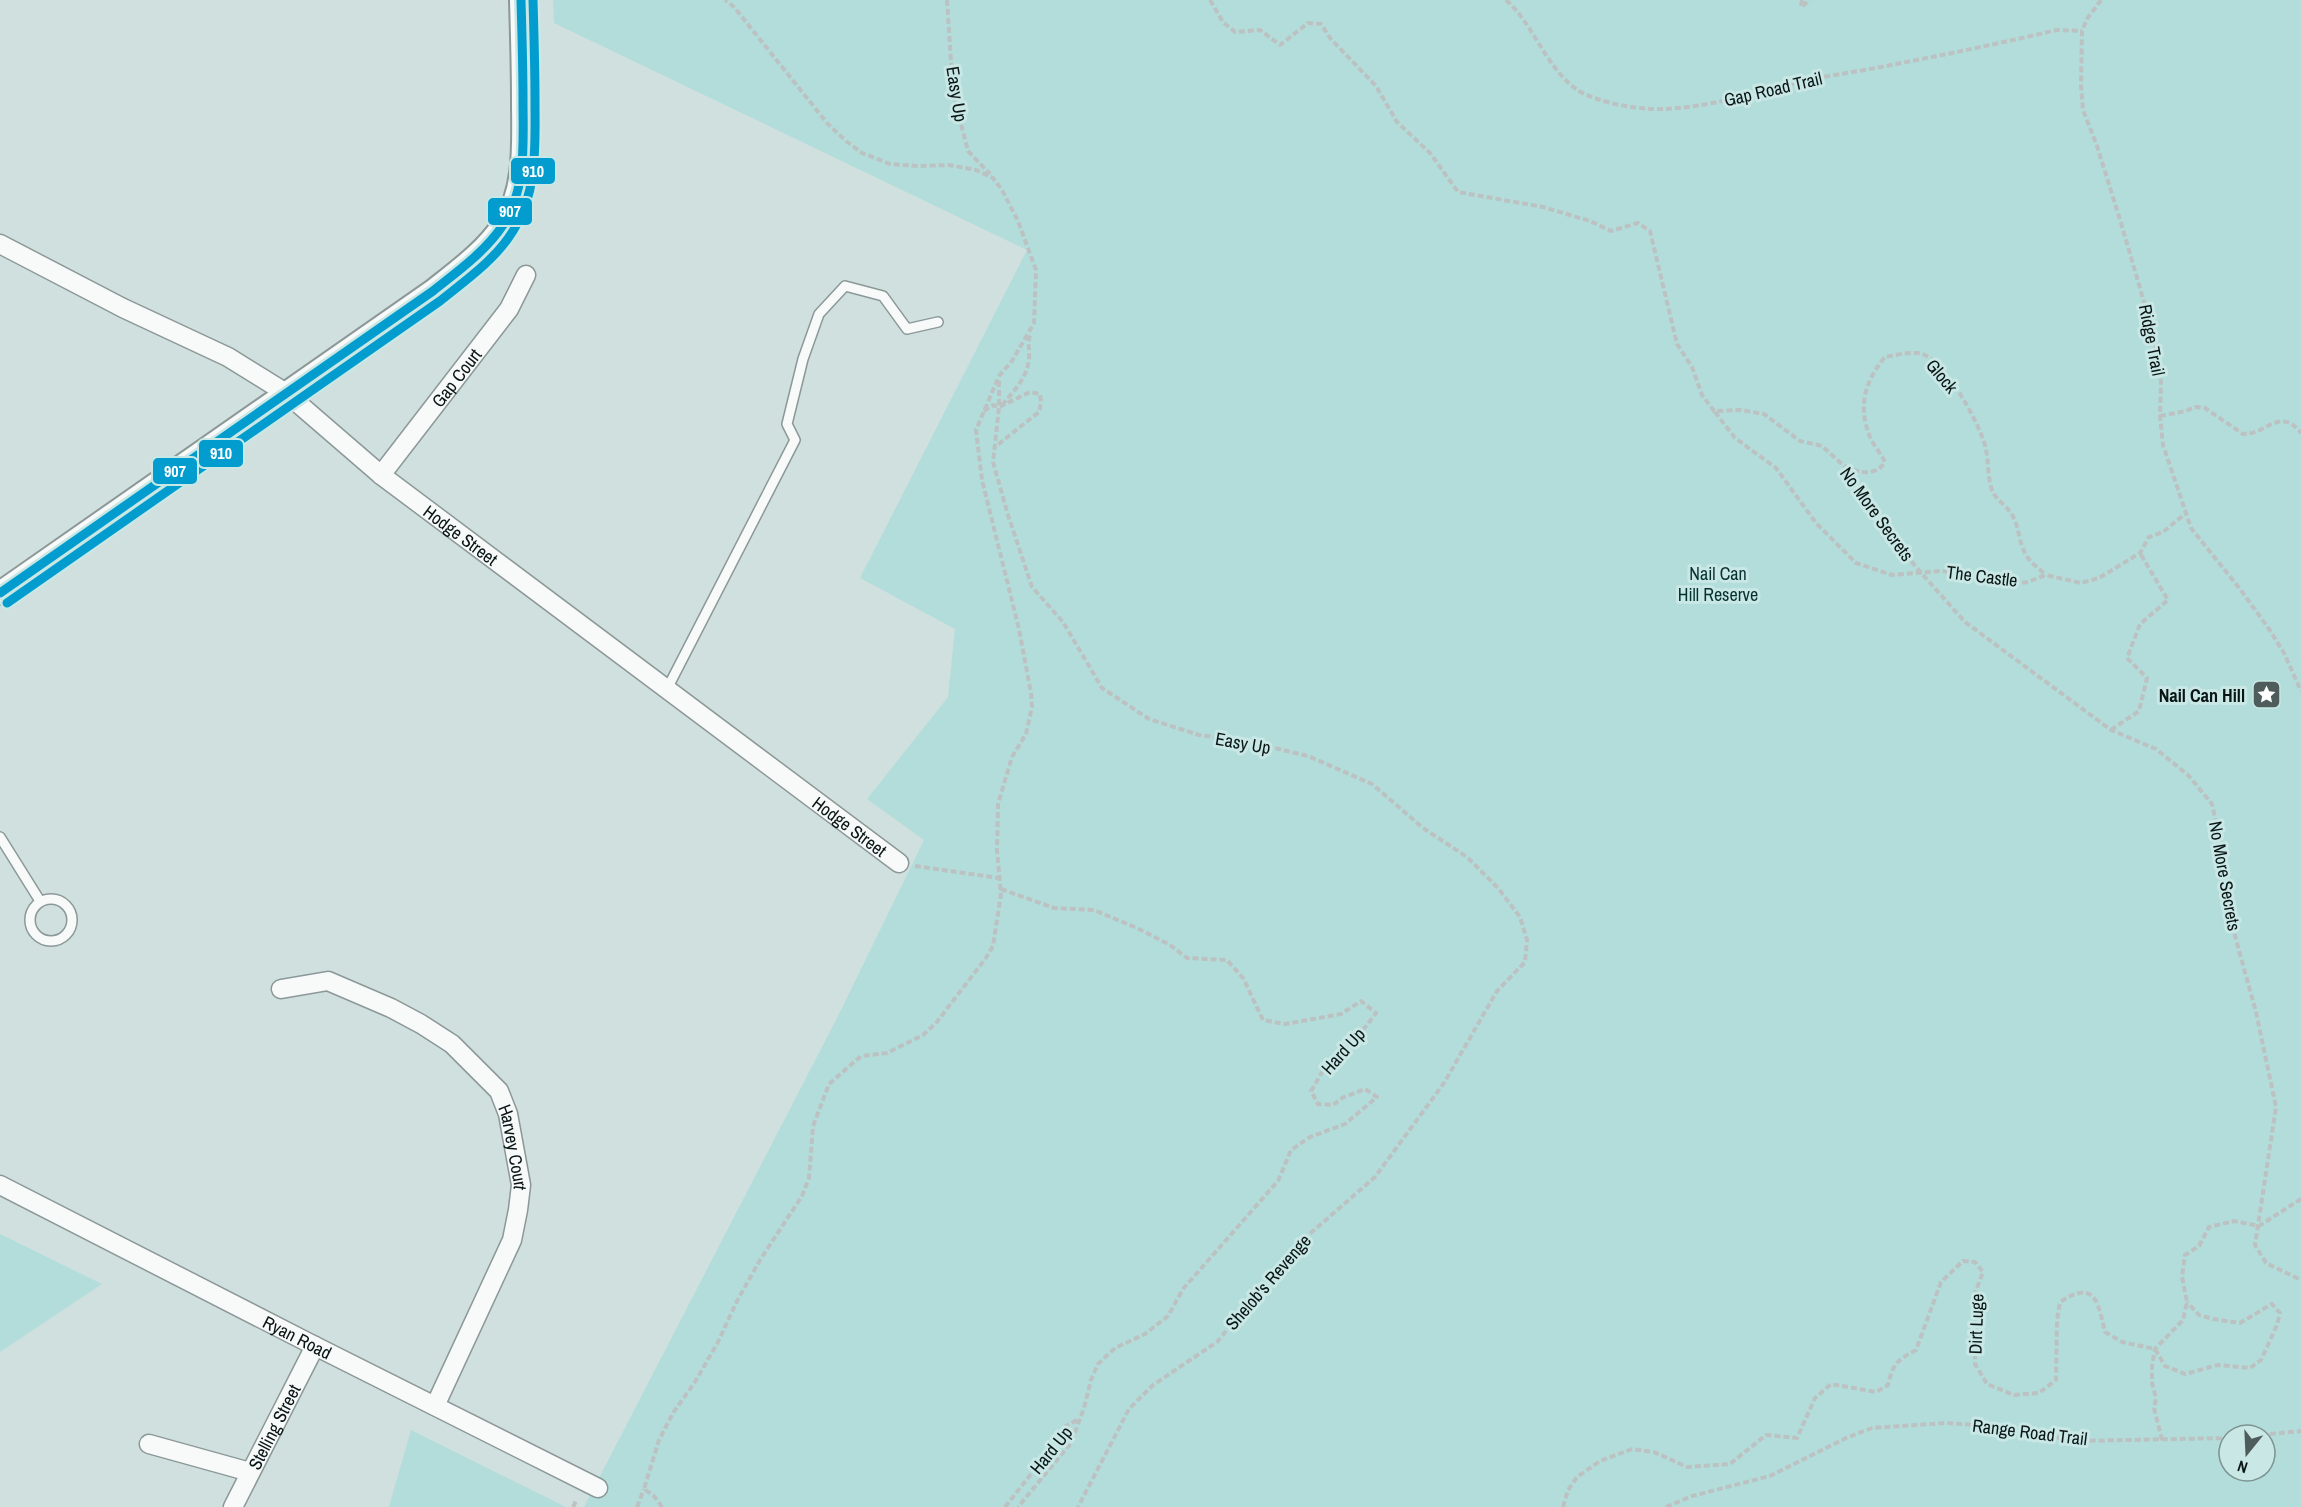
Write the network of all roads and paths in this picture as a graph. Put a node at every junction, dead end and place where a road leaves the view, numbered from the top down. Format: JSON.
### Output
{"nodes":[{"id":1,"x":521,"y":0,"type":"edge"},
{"id":2,"x":725,"y":0,"type":"edge"},
{"id":3,"x":947,"y":0,"type":"edge"},
{"id":4,"x":1210,"y":0,"type":"edge"},
{"id":5,"x":1506,"y":0,"type":"edge"},
{"id":6,"x":1802,"y":0,"type":"edge"},
{"id":7,"x":1810,"y":0,"type":"edge"},
{"id":8,"x":2101,"y":0,"type":"edge"},
{"id":9,"x":2082,"y":31,"type":"junction"},
{"id":10,"x":993,"y":178,"type":"junction"},
{"id":11,"x":0,"y":243,"type":"edge"},
{"id":12,"x":526,"y":275,"type":"dead end"},
{"id":13,"x":938,"y":322,"type":"dead end"},
{"id":14,"x":1034,"y":323,"type":"junction"},
{"id":15,"x":999,"y":376,"type":"junction"},
{"id":16,"x":286,"y":393,"type":"junction"},
{"id":17,"x":999,"y":407,"type":"junction"},
{"id":18,"x":983,"y":411,"type":"junction"},
{"id":19,"x":1714,"y":411,"type":"junction"},
{"id":20,"x":2160,"y":416,"type":"junction"},
{"id":21,"x":2301,"y":433,"type":"edge"},
{"id":22,"x":995,"y":447,"type":"junction"},
{"id":23,"x":1844,"y":466,"type":"junction"},
{"id":24,"x":381,"y":476,"type":"junction"},
{"id":25,"x":2185,"y":514,"type":"junction"},
{"id":26,"x":2140,"y":553,"type":"junction"},
{"id":27,"x":1920,"y":572,"type":"junction"},
{"id":28,"x":2046,"y":574,"type":"junction"},
{"id":29,"x":0,"y":592,"type":"edge"},
{"id":30,"x":667,"y":689,"type":"junction"},
{"id":31,"x":2301,"y":691,"type":"edge"},
{"id":32,"x":2110,"y":730,"type":"junction"},
{"id":33,"x":0,"y":837,"type":"edge"},
{"id":34,"x":899,"y":863,"type":"joint"},
{"id":35,"x":999,"y":878,"type":"junction"},
{"id":36,"x":40,"y":902,"type":"junction"},
{"id":37,"x":281,"y":988,"type":"dead end"},
{"id":38,"x":1497,"y":991,"type":"joint"},
{"id":39,"x":0,"y":1185,"type":"edge"},
{"id":40,"x":2301,"y":1199,"type":"edge"},
{"id":41,"x":2259,"y":1226,"type":"junction"},
{"id":42,"x":2301,"y":1280,"type":"edge"},
{"id":43,"x":2187,"y":1302,"type":"junction"},
{"id":44,"x":315,"y":1346,"type":"junction"},
{"id":45,"x":2155,"y":1349,"type":"junction"},
{"id":46,"x":435,"y":1406,"type":"junction"},
{"id":47,"x":1080,"y":1419,"type":"junction"},
{"id":48,"x":2301,"y":1431,"type":"edge"},
{"id":49,"x":2277,"y":1433,"type":"edge"},
{"id":50,"x":2217,"y":1438,"type":"edge"},
{"id":51,"x":2163,"y":1440,"type":"junction"},
{"id":52,"x":149,"y":1444,"type":"dead end"},
{"id":53,"x":250,"y":1472,"type":"junction"},
{"id":54,"x":598,"y":1488,"type":"dead end"},
{"id":55,"x":644,"y":1489,"type":"junction"},
{"id":56,"x":233,"y":1507,"type":"edge"},
{"id":57,"x":637,"y":1507,"type":"edge"},
{"id":58,"x":662,"y":1507,"type":"edge"},
{"id":59,"x":1005,"y":1507,"type":"edge"},
{"id":60,"x":1018,"y":1507,"type":"edge"},
{"id":61,"x":1078,"y":1507,"type":"edge"},
{"id":62,"x":1563,"y":1507,"type":"edge"},
{"id":63,"x":1666,"y":1507,"type":"edge"}],
"edges":[{"from":1,"to":16,"type":"street"},
{"from":2,"to":10,"type":"path"},
{"from":3,"to":10,"type":"path","name":"Easy Up"},
{"from":4,"to":19,"type":"path"},
{"from":5,"to":9,"type":"path","name":"Gap Road Trail"},
{"from":6,"to":7,"type":"path"},
{"from":8,"to":9,"type":"path","name":"Ridge Trail"},
{"from":9,"to":20,"type":"path","name":"Ridge Trail"},
{"from":10,"to":14,"type":"path","name":"Easy Up"},
{"from":11,"to":16,"type":"street","name":"Hodge Street"},
{"from":12,"to":24,"type":"street","name":"Gap Court"},
{"from":13,"to":30,"type":"lane"},
{"from":14,"to":15,"type":"path"},
{"from":14,"to":17,"type":"path"},
{"from":15,"to":17,"type":"path","name":"Easy Up"},
{"from":15,"to":18,"type":"path"},
{"from":16,"to":24,"type":"street","name":"Hodge Street"},
{"from":16,"to":29,"type":"street"},
{"from":17,"to":18,"type":"path"},
{"from":17,"to":22,"type":"path","name":"Easy Up"},
{"from":17,"to":22,"type":"path"},
{"from":18,"to":35,"type":"path"},
{"from":19,"to":23,"type":"path","name":"No More Secrets"},
{"from":19,"to":27,"type":"path","name":"The Castle"},
{"from":20,"to":21,"type":"path"},
{"from":20,"to":25,"type":"path","name":"Ridge Trail"},
{"from":22,"to":38,"type":"path","name":"Easy Up"},
{"from":23,"to":27,"type":"path","name":"No More Secrets"},
{"from":23,"to":28,"type":"path","name":"Glock"},
{"from":24,"to":30,"type":"street","name":"Hodge Street"},
{"from":25,"to":26,"type":"path"},
{"from":25,"to":31,"type":"path","name":"Ridge Trail"},
{"from":26,"to":28,"type":"path"},
{"from":26,"to":32,"type":"path"},
{"from":27,"to":28,"type":"path","name":"The Castle"},
{"from":27,"to":32,"type":"path","name":"No More Secrets"},
{"from":30,"to":34,"type":"street","name":"Hodge Street"},
{"from":32,"to":41,"type":"path","name":"No More Secrets"},
{"from":33,"to":36,"type":"lane"},
{"from":34,"to":35,"type":"path"},
{"from":35,"to":47,"type":"path","name":"Hard Up"},
{"from":35,"to":55,"type":"path"},
{"from":36,"to":36,"type":"lane"},
{"from":37,"to":46,"type":"street","name":"Harvey Court"},
{"from":38,"to":61,"type":"path","name":"Shelob's Revenge"},
{"from":39,"to":44,"type":"street","name":"Ryan Road"},
{"from":40,"to":41,"type":"path"},
{"from":41,"to":42,"type":"path","name":"No More Secrets"},
{"from":41,"to":43,"type":"path"},
{"from":43,"to":45,"type":"path"},
{"from":43,"to":45,"type":"path"},
{"from":44,"to":46,"type":"street","name":"Ryan Road"},
{"from":44,"to":53,"type":"street","name":"Stelling Street"},
{"from":45,"to":51,"type":"path"},
{"from":45,"to":62,"type":"path","name":"Dirt Luge"},
{"from":46,"to":54,"type":"street","name":"Ryan Road"},
{"from":47,"to":59,"type":"path","name":"Hard Up"},
{"from":47,"to":60,"type":"path"},
{"from":48,"to":49,"type":"path"},
{"from":50,"to":51,"type":"path","name":"Range Road Trail"},
{"from":51,"to":63,"type":"path","name":"Range Road Trail"},
{"from":52,"to":53,"type":"street"},
{"from":53,"to":56,"type":"street","name":"Stelling Street"},
{"from":55,"to":57,"type":"path"},
{"from":55,"to":58,"type":"path"}]}
